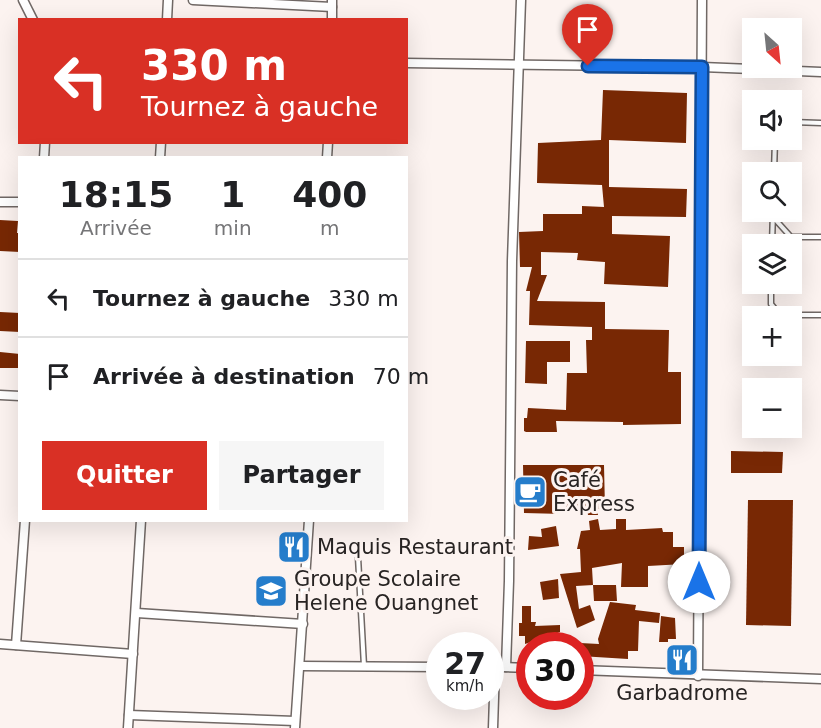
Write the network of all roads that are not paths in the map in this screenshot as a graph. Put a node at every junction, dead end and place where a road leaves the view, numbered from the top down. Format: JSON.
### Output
{"nodes":[{"id":1,"x":23,"y":0,"type":"edge"},
{"id":2,"x":168,"y":0,"type":"edge"},
{"id":3,"x":193,"y":0,"type":"edge"},
{"id":4,"x":521,"y":0,"type":"edge"},
{"id":5,"x":702,"y":0,"type":"edge"},
{"id":6,"x":332,"y":4,"type":"edge"},
{"id":7,"x":32,"y":18,"type":"edge"},
{"id":8,"x":167,"y":18,"type":"edge"},
{"id":9,"x":408,"y":63,"type":"edge"},
{"id":10,"x":520,"y":64,"type":"junction"},
{"id":11,"x":702,"y":67,"type":"junction"},
{"id":12,"x":821,"y":72,"type":"edge"},
{"id":13,"x":802,"y":122,"type":"edge"},
{"id":14,"x":821,"y":123,"type":"edge"},
{"id":15,"x":0,"y":202,"type":"edge"},
{"id":16,"x":18,"y":202,"type":"edge"},
{"id":17,"x":778,"y":222,"type":"edge"},
{"id":18,"x":821,"y":237,"type":"edge"},
{"id":19,"x":771,"y":294,"type":"edge"},
{"id":20,"x":821,"y":315,"type":"edge"},
{"id":21,"x":0,"y":395,"type":"edge"},
{"id":22,"x":18,"y":396,"type":"edge"},
{"id":23,"x":24,"y":522,"type":"edge"},
{"id":24,"x":141,"y":522,"type":"edge"},
{"id":25,"x":309,"y":522,"type":"edge"},
{"id":26,"x":358,"y":557,"type":"dead end"},
{"id":27,"x":137,"y":614,"type":"junction"},
{"id":28,"x":303,"y":624,"type":"junction"},
{"id":29,"x":0,"y":644,"type":"edge"},
{"id":30,"x":16,"y":645,"type":"junction"},
{"id":31,"x":133,"y":654,"type":"junction"},
{"id":32,"x":301,"y":666,"type":"junction"},
{"id":33,"x":364,"y":666,"type":"junction"},
{"id":34,"x":426,"y":667,"type":"edge"},
{"id":35,"x":506,"y":667,"type":"joint"},
{"id":36,"x":516,"y":667,"type":"edge"},
{"id":37,"x":594,"y":671,"type":"edge"},
{"id":38,"x":698,"y":676,"type":"junction"},
{"id":39,"x":821,"y":679,"type":"edge"},
{"id":40,"x":493,"y":710,"type":"edge"},
{"id":41,"x":129,"y":715,"type":"junction"},
{"id":42,"x":295,"y":725,"type":"edge"},
{"id":43,"x":128,"y":728,"type":"edge"},
{"id":44,"x":493,"y":728,"type":"edge"}],
"edges":[{"from":1,"to":7,"type":"street"},
{"from":2,"to":8,"type":"street"},
{"from":3,"to":6,"type":"street"},
{"from":4,"to":10,"type":"street"},
{"from":5,"to":11,"type":"street"},
{"from":9,"to":10,"type":"street"},
{"from":10,"to":11,"type":"street"},
{"from":10,"to":35,"type":"street"},
{"from":11,"to":12,"type":"street"},
{"from":11,"to":38,"type":"street"},
{"from":13,"to":14,"type":"lane"},
{"from":15,"to":16,"type":"street"},
{"from":17,"to":18,"type":"lane"},
{"from":19,"to":20,"type":"lane"},
{"from":21,"to":22,"type":"street"},
{"from":23,"to":30,"type":"street"},
{"from":24,"to":27,"type":"street"},
{"from":25,"to":28,"type":"street"},
{"from":26,"to":33,"type":"lane"},
{"from":27,"to":28,"type":"street"},
{"from":27,"to":31,"type":"street"},
{"from":28,"to":32,"type":"street"},
{"from":29,"to":30,"type":"street"},
{"from":30,"to":31,"type":"street"},
{"from":31,"to":41,"type":"street"},
{"from":32,"to":33,"type":"street"},
{"from":32,"to":42,"type":"street"},
{"from":33,"to":34,"type":"street"},
{"from":35,"to":36,"type":"street"},
{"from":37,"to":38,"type":"street"},
{"from":38,"to":39,"type":"street"},
{"from":40,"to":44,"type":"street"},
{"from":41,"to":42,"type":"street"},
{"from":41,"to":43,"type":"street"}]}
